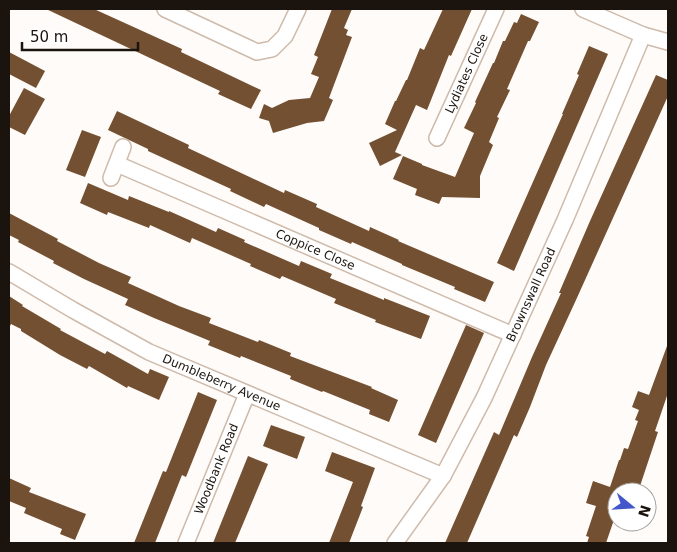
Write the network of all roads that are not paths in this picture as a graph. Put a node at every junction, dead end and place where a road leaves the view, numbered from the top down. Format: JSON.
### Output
{"nodes":[{"id":1,"x":165,"y":9,"type":"edge"},
{"id":2,"x":298,"y":9,"type":"edge"},
{"id":3,"x":496,"y":9,"type":"edge"},
{"id":4,"x":583,"y":9,"type":"edge"},
{"id":5,"x":643,"y":35,"type":"junction"},
{"id":6,"x":668,"y":42,"type":"edge"},
{"id":7,"x":437,"y":138,"type":"dead end"},
{"id":8,"x":123,"y":147,"type":"dead end"},
{"id":9,"x":9,"y":272,"type":"edge"},
{"id":10,"x":513,"y":335,"type":"junction"},
{"id":11,"x":247,"y":394,"type":"junction"},
{"id":12,"x":444,"y":476,"type":"junction"},
{"id":13,"x":186,"y":543,"type":"edge"},
{"id":14,"x":395,"y":543,"type":"edge"}],
"edges":[{"from":1,"to":2,"type":"street"},
{"from":3,"to":7,"type":"street","name":"Lydiates Close"},
{"from":4,"to":5,"type":"street"},
{"from":5,"to":6,"type":"street"},
{"from":5,"to":10,"type":"street","name":"Brownswall Road"},
{"from":8,"to":10,"type":"street","name":"Coppice Close"},
{"from":9,"to":11,"type":"street","name":"Dumbleberry Avenue"},
{"from":10,"to":12,"type":"street","name":"Brownswall Road"},
{"from":11,"to":12,"type":"street","name":"Dumbleberry Avenue"},
{"from":11,"to":13,"type":"street","name":"Woodbank Road"},
{"from":12,"to":14,"type":"street","name":"Brownswall Road"}]}
